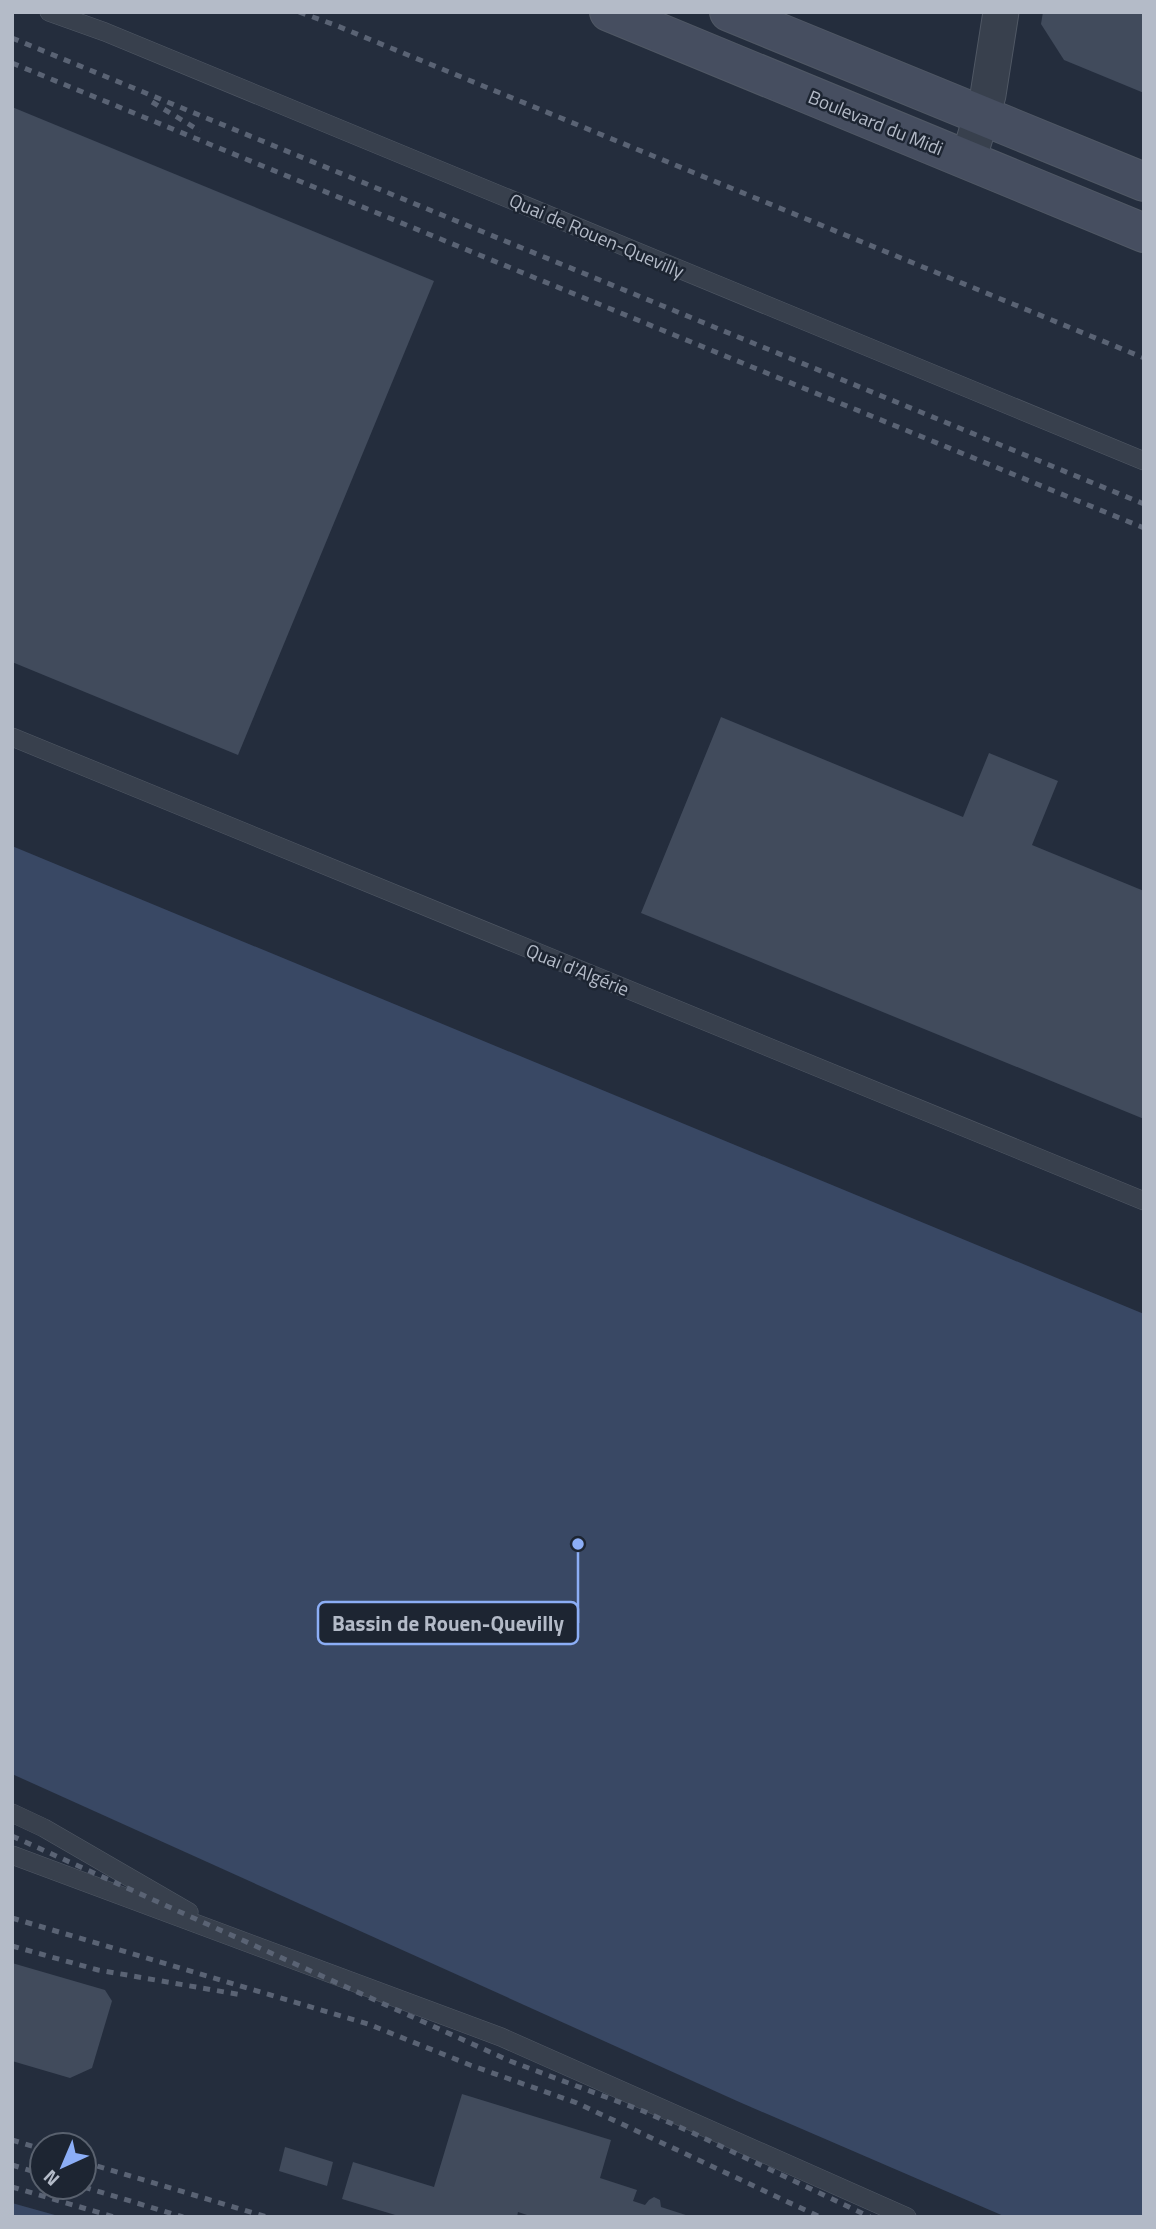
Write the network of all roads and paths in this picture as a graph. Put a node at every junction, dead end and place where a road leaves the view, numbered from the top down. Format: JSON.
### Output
{"nodes":[{"id":1,"x":49,"y":12,"type":"edge"},
{"id":2,"x":609,"y":12,"type":"edge"},
{"id":3,"x":729,"y":12,"type":"edge"},
{"id":4,"x":997,"y":14,"type":"edge"},
{"id":5,"x":982,"y":117,"type":"junction"},
{"id":6,"x":968,"y":160,"type":"junction"},
{"id":7,"x":1144,"y":183,"type":"edge"},
{"id":8,"x":1144,"y":233,"type":"edge"},
{"id":9,"x":1144,"y":461,"type":"edge"},
{"id":10,"x":12,"y":737,"type":"edge"},
{"id":11,"x":1144,"y":1201,"type":"edge"},
{"id":12,"x":12,"y":1813,"type":"edge"},
{"id":13,"x":12,"y":1855,"type":"edge"},
{"id":14,"x":232,"y":1936,"type":"junction"},
{"id":15,"x":907,"y":2217,"type":"edge"}],
"edges":[{"from":1,"to":9,"type":"lane","name":"Quai de Rouen-Quevilly"},
{"from":2,"to":6,"type":"main road","name":"Boulevard du Midi"},
{"from":3,"to":5,"type":"main road"},
{"from":4,"to":5,"type":"street"},
{"from":5,"to":6,"type":"street"},
{"from":5,"to":7,"type":"main road"},
{"from":6,"to":8,"type":"main road","name":"Boulevard du Midi"},
{"from":10,"to":11,"type":"lane","name":"Quai d'Algérie"},
{"from":12,"to":14,"type":"lane"},
{"from":13,"to":14,"type":"lane"},
{"from":14,"to":15,"type":"lane"}]}
